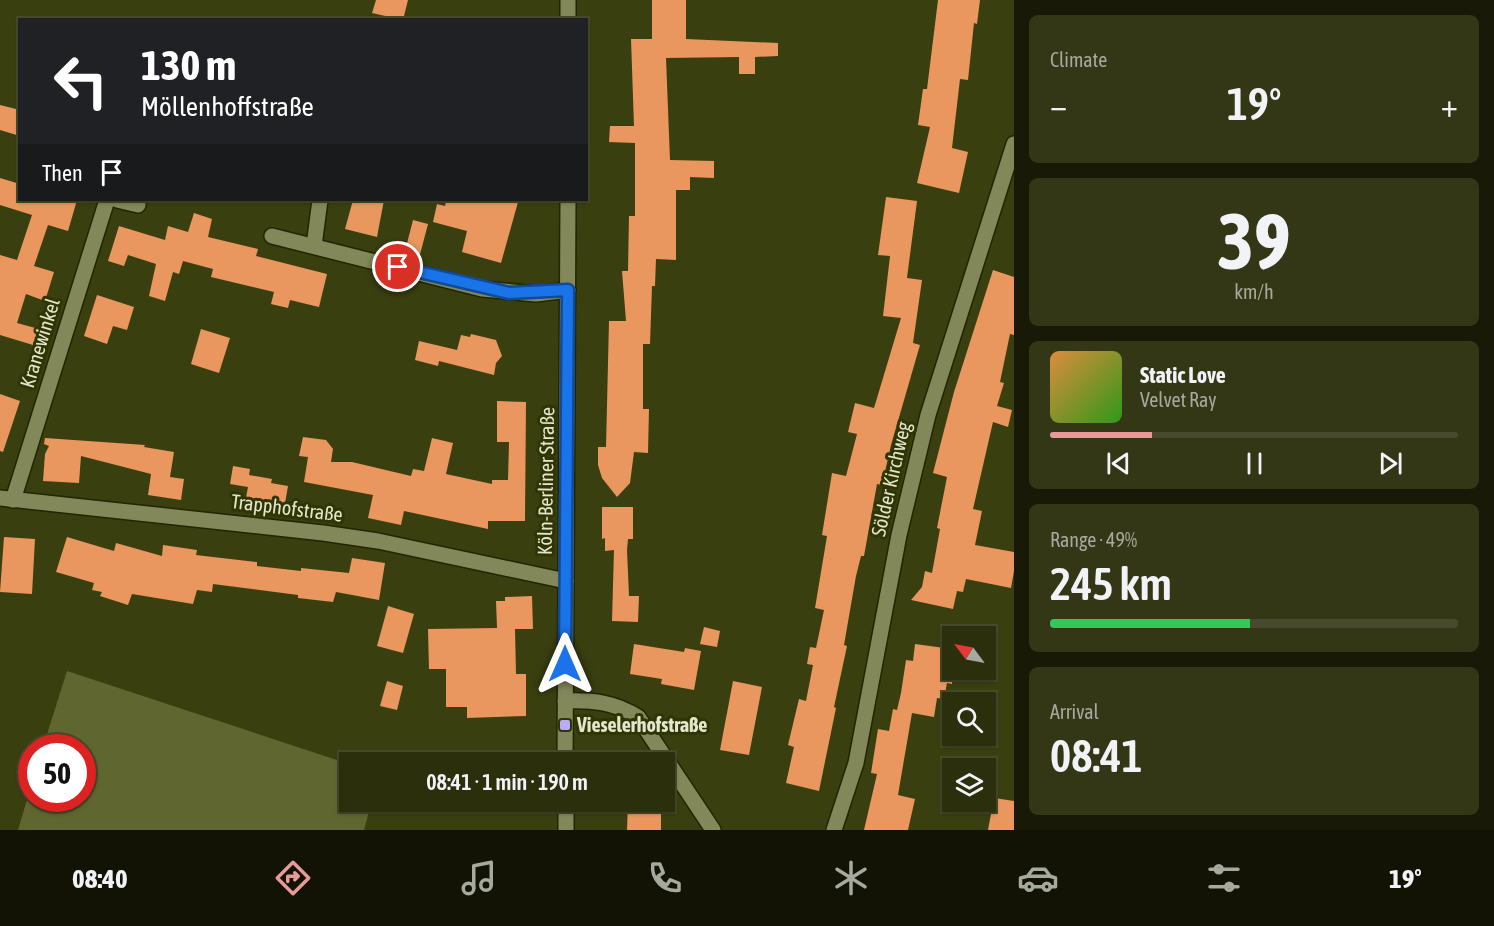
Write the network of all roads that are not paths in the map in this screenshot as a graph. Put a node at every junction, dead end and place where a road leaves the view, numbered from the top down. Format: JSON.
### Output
{"nodes":[{"id":1,"x":568,"y":0,"type":"edge"},
{"id":2,"x":568,"y":18,"type":"edge"},
{"id":3,"x":1014,"y":144,"type":"edge"},
{"id":4,"x":107,"y":201,"type":"edge"},
{"id":5,"x":120,"y":201,"type":"edge"},
{"id":6,"x":320,"y":201,"type":"edge"},
{"id":7,"x":568,"y":201,"type":"edge"},
{"id":8,"x":138,"y":206,"type":"dead end"},
{"id":9,"x":272,"y":236,"type":"dead end"},
{"id":10,"x":314,"y":246,"type":"junction"},
{"id":11,"x":568,"y":290,"type":"junction"},
{"id":12,"x":6,"y":499,"type":"edge"},
{"id":13,"x":566,"y":581,"type":"junction"},
{"id":14,"x":565,"y":701,"type":"junction"},
{"id":15,"x":566,"y":752,"type":"edge"},
{"id":16,"x":566,"y":812,"type":"edge"},
{"id":17,"x":566,"y":830,"type":"edge"},
{"id":18,"x":713,"y":830,"type":"edge"},
{"id":19,"x":834,"y":830,"type":"edge"}],
"edges":[{"from":1,"to":2,"type":"street"},
{"from":3,"to":19,"type":"street","name":"Sölder Kirchweg"},
{"from":4,"to":12,"type":"street","name":"Kranewinkel"},
{"from":5,"to":8,"type":"street"},
{"from":6,"to":10,"type":"street"},
{"from":7,"to":11,"type":"street","name":"Köln-Berliner Straße"},
{"from":9,"to":10,"type":"street"},
{"from":10,"to":11,"type":"street"},
{"from":11,"to":13,"type":"street","name":"Köln-Berliner Straße"},
{"from":12,"to":13,"type":"street","name":"Trapphofstraße"},
{"from":13,"to":14,"type":"street","name":"Köln-Berliner Straße"},
{"from":14,"to":15,"type":"street","name":"Köln-Berliner Straße"},
{"from":14,"to":18,"type":"street"},
{"from":16,"to":17,"type":"street"}]}
